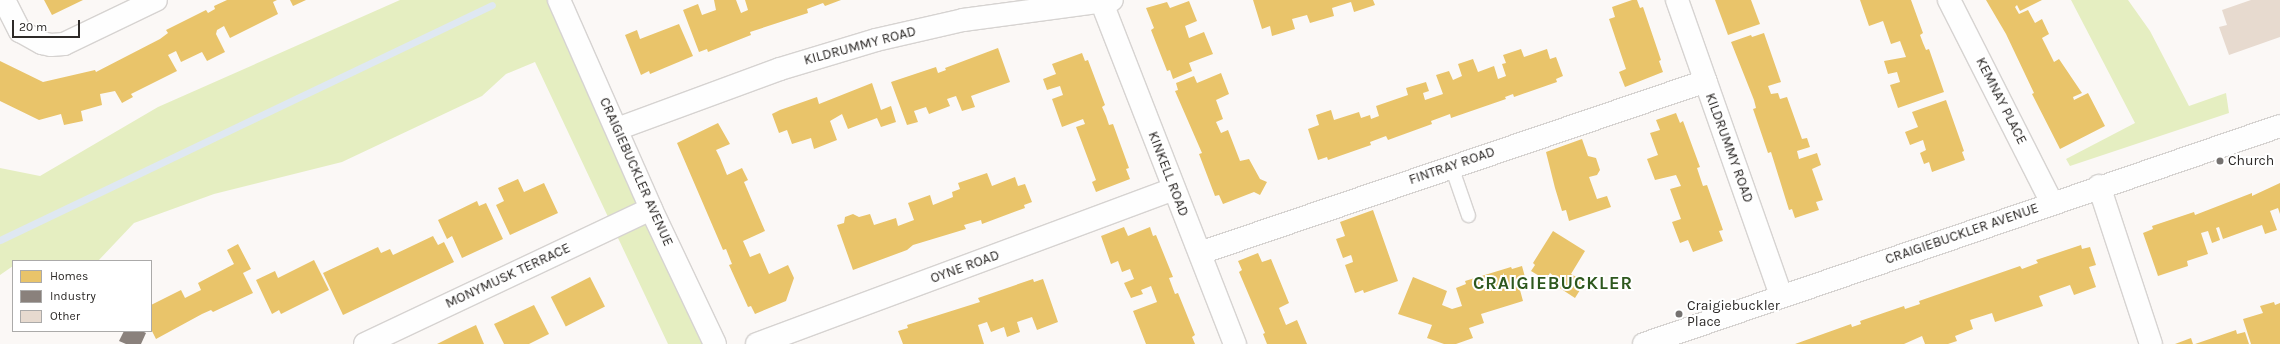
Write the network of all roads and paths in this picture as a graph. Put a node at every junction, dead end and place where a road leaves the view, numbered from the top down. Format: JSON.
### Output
{"nodes":[{"id":1,"x":4,"y":0,"type":"edge"},
{"id":2,"x":156,"y":0,"type":"edge"},
{"id":3,"x":559,"y":0,"type":"edge"},
{"id":4,"x":1677,"y":0,"type":"edge"},
{"id":5,"x":1949,"y":0,"type":"edge"},
{"id":6,"x":1107,"y":1,"type":"edge"},
{"id":7,"x":1048,"y":4,"type":"edge"},
{"id":8,"x":1706,"y":81,"type":"junction"},
{"id":9,"x":2280,"y":126,"type":"edge"},
{"id":10,"x":617,"y":129,"type":"junction"},
{"id":11,"x":1451,"y":166,"type":"junction"},
{"id":12,"x":2099,"y":186,"type":"junction"},
{"id":13,"x":1173,"y":190,"type":"junction"},
{"id":14,"x":2052,"y":203,"type":"junction"},
{"id":15,"x":651,"y":209,"type":"junction"},
{"id":16,"x":1468,"y":215,"type":"dead end"},
{"id":17,"x":1200,"y":253,"type":"junction"},
{"id":18,"x":1781,"y":296,"type":"junction"},
{"id":19,"x":366,"y":344,"type":"edge"},
{"id":20,"x":715,"y":344,"type":"edge"},
{"id":21,"x":757,"y":344,"type":"edge"},
{"id":22,"x":1235,"y":344,"type":"edge"},
{"id":23,"x":1644,"y":344,"type":"edge"},
{"id":24,"x":2151,"y":344,"type":"edge"}],
"edges":[{"from":1,"to":2,"type":"street"},
{"from":3,"to":10,"type":"street","name":"CRAIGIEBUCKLER AVENUE"},
{"from":4,"to":8,"type":"street","name":"KILDRUMMY ROAD"},
{"from":5,"to":14,"type":"street","name":"KEMNAY PLACE"},
{"from":6,"to":7,"type":"street","name":"KILDRUMMY ROAD"},
{"from":6,"to":13,"type":"street","name":"KINKELL ROAD"},
{"from":7,"to":10,"type":"street","name":"KILDRUMMY ROAD"},
{"from":8,"to":11,"type":"street","name":"FINTRAY ROAD"},
{"from":8,"to":18,"type":"street","name":"KILDRUMMY ROAD"},
{"from":9,"to":12,"type":"street","name":"CRAIGIEBUCKLER AVENUE"},
{"from":10,"to":15,"type":"street","name":"CRAIGIEBUCKLER AVENUE"},
{"from":11,"to":16,"type":"lane"},
{"from":11,"to":17,"type":"street","name":"FINTRAY ROAD"},
{"from":12,"to":14,"type":"street","name":"CRAIGIEBUCKLER AVENUE"},
{"from":12,"to":24,"type":"street"},
{"from":13,"to":17,"type":"street","name":"KINKELL ROAD"},
{"from":13,"to":21,"type":"street","name":"OYNE ROAD"},
{"from":14,"to":18,"type":"street","name":"CRAIGIEBUCKLER AVENUE"},
{"from":15,"to":19,"type":"street","name":"MONYMUSK TERRACE"},
{"from":15,"to":20,"type":"street","name":"CRAIGIEBUCKLER AVENUE"},
{"from":17,"to":22,"type":"street","name":"KINKELL ROAD"},
{"from":18,"to":23,"type":"street","name":"CRAIGIEBUCKLER AVENUE"}]}
